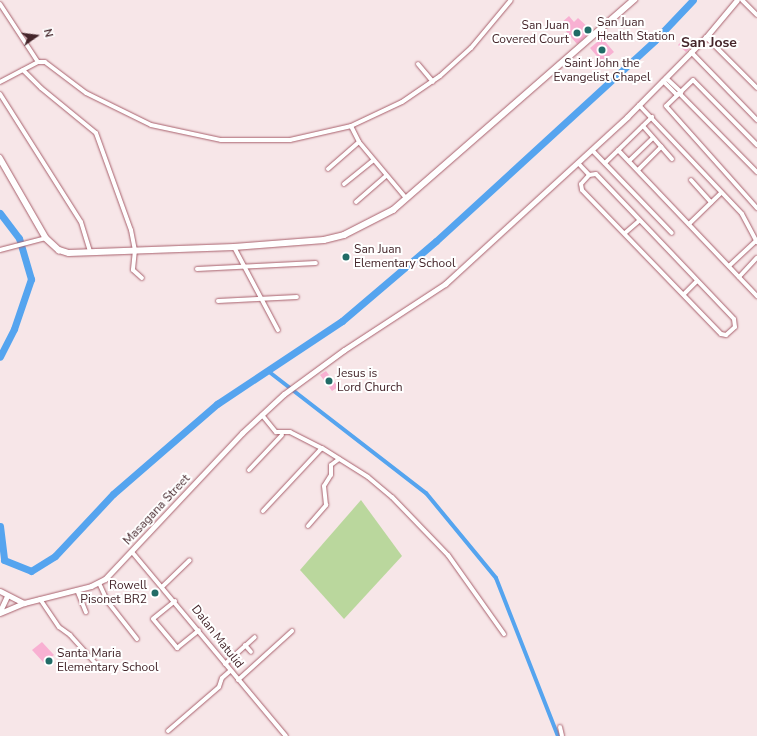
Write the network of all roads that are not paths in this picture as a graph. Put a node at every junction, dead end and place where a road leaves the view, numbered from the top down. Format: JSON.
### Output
{"nodes":[{"id":1,"x":511,"y":0,"type":"edge"},
{"id":2,"x":634,"y":0,"type":"edge"},
{"id":3,"x":736,"y":0,"type":"edge"},
{"id":4,"x":742,"y":0,"type":"edge"},
{"id":5,"x":0,"y":4,"type":"edge"},
{"id":6,"x":757,"y":15,"type":"edge"},
{"id":7,"x":706,"y":37,"type":"junction"},
{"id":8,"x":691,"y":52,"type":"junction"},
{"id":9,"x":38,"y":62,"type":"junction"},
{"id":10,"x":418,"y":64,"type":"dead end"},
{"id":11,"x":23,"y":70,"type":"junction"},
{"id":12,"x":665,"y":79,"type":"junction"},
{"id":13,"x":0,"y":82,"type":"edge"},
{"id":14,"x":432,"y":82,"type":"junction"},
{"id":15,"x":757,"y":88,"type":"edge"},
{"id":16,"x":0,"y":94,"type":"edge"},
{"id":17,"x":679,"y":94,"type":"junction"},
{"id":18,"x":639,"y":105,"type":"junction"},
{"id":19,"x":652,"y":117,"type":"junction"},
{"id":20,"x":757,"y":120,"type":"edge"},
{"id":21,"x":351,"y":126,"type":"junction"},
{"id":22,"x":643,"y":126,"type":"junction"},
{"id":23,"x":653,"y":138,"type":"junction"},
{"id":24,"x":359,"y":142,"type":"junction"},
{"id":25,"x":757,"y":145,"type":"edge"},
{"id":26,"x":661,"y":147,"type":"junction"},
{"id":27,"x":592,"y":150,"type":"junction"},
{"id":28,"x":618,"y":150,"type":"junction"},
{"id":29,"x":0,"y":158,"type":"edge"},
{"id":30,"x":672,"y":159,"type":"dead end"},
{"id":31,"x":374,"y":160,"type":"junction"},
{"id":32,"x":629,"y":161,"type":"junction"},
{"id":33,"x":578,"y":163,"type":"junction"},
{"id":34,"x":605,"y":163,"type":"junction"},
{"id":35,"x":328,"y":169,"type":"dead end"},
{"id":36,"x":638,"y":170,"type":"junction"},
{"id":37,"x":757,"y":172,"type":"edge"},
{"id":38,"x":589,"y":175,"type":"junction"},
{"id":39,"x":386,"y":176,"type":"junction"},
{"id":40,"x":691,"y":180,"type":"dead end"},
{"id":41,"x":344,"y":184,"type":"dead end"},
{"id":42,"x":721,"y":193,"type":"junction"},
{"id":43,"x":406,"y":198,"type":"junction"},
{"id":44,"x":356,"y":202,"type":"dead end"},
{"id":45,"x":711,"y":202,"type":"junction"},
{"id":46,"x":757,"y":208,"type":"edge"},
{"id":47,"x":639,"y":221,"type":"junction"},
{"id":48,"x":689,"y":224,"type":"junction"},
{"id":49,"x":625,"y":233,"type":"junction"},
{"id":50,"x":672,"y":233,"type":"dead end"},
{"id":51,"x":46,"y":238,"type":"junction"},
{"id":52,"x":757,"y":242,"type":"edge"},
{"id":53,"x":234,"y":247,"type":"junction"},
{"id":54,"x":0,"y":250,"type":"edge"},
{"id":55,"x":135,"y":250,"type":"junction"},
{"id":56,"x":90,"y":251,"type":"junction"},
{"id":57,"x":757,"y":258,"type":"edge"},
{"id":58,"x":316,"y":263,"type":"dead end"},
{"id":59,"x":243,"y":266,"type":"junction"},
{"id":60,"x":729,"y":266,"type":"junction"},
{"id":61,"x":197,"y":269,"type":"dead end"},
{"id":62,"x":739,"y":277,"type":"junction"},
{"id":63,"x":142,"y":278,"type":"dead end"},
{"id":64,"x":697,"y":281,"type":"junction"},
{"id":65,"x":684,"y":294,"type":"junction"},
{"id":66,"x":757,"y":296,"type":"edge"},
{"id":67,"x":297,"y":297,"type":"dead end"},
{"id":68,"x":261,"y":298,"type":"junction"},
{"id":69,"x":218,"y":301,"type":"dead end"},
{"id":70,"x":278,"y":330,"type":"dead end"},
{"id":71,"x":262,"y":415,"type":"junction"},
{"id":72,"x":282,"y":435,"type":"junction"},
{"id":73,"x":322,"y":448,"type":"junction"},
{"id":74,"x":339,"y":459,"type":"junction"},
{"id":75,"x":249,"y":470,"type":"dead end"},
{"id":76,"x":263,"y":511,"type":"dead end"},
{"id":77,"x":308,"y":526,"type":"dead end"},
{"id":78,"x":132,"y":552,"type":"junction"},
{"id":79,"x":190,"y":560,"type":"dead end"},
{"id":80,"x":99,"y":583,"type":"junction"},
{"id":81,"x":163,"y":586,"type":"junction"},
{"id":82,"x":77,"y":590,"type":"junction"},
{"id":83,"x":0,"y":591,"type":"edge"},
{"id":84,"x":7,"y":596,"type":"junction"},
{"id":85,"x":40,"y":599,"type":"junction"},
{"id":86,"x":175,"y":601,"type":"junction"},
{"id":87,"x":24,"y":603,"type":"junction"},
{"id":88,"x":0,"y":612,"type":"edge"},
{"id":89,"x":86,"y":612,"type":"dead end"},
{"id":90,"x":199,"y":630,"type":"junction"},
{"id":91,"x":292,"y":631,"type":"dead end"},
{"id":92,"x":504,"y":634,"type":"dead end"},
{"id":93,"x":255,"y":637,"type":"dead end"},
{"id":94,"x":137,"y":639,"type":"dead end"},
{"id":95,"x":246,"y":645,"type":"junction"},
{"id":96,"x":250,"y":652,"type":"dead end"},
{"id":97,"x":94,"y":663,"type":"dead end"},
{"id":98,"x":225,"y":664,"type":"junction"},
{"id":99,"x":230,"y":671,"type":"junction"},
{"id":100,"x":238,"y":680,"type":"junction"},
{"id":101,"x":560,"y":727,"type":"dead end"},
{"id":102,"x":168,"y":731,"type":"dead end"},
{"id":103,"x":286,"y":736,"type":"edge"},
{"id":104,"x":562,"y":736,"type":"edge"}],
"edges":[{"from":1,"to":14,"type":"street"},
{"from":2,"to":43,"type":"main road"},
{"from":3,"to":7,"type":"street","name":"Masagana Street"},
{"from":4,"to":6,"type":"street"},
{"from":5,"to":9,"type":"street"},
{"from":7,"to":8,"type":"street","name":"Masagana Street"},
{"from":7,"to":15,"type":"street"},
{"from":8,"to":12,"type":"street","name":"Masagana Street"},
{"from":8,"to":20,"type":"street"},
{"from":9,"to":11,"type":"street"},
{"from":9,"to":21,"type":"street"},
{"from":10,"to":14,"type":"street"},
{"from":11,"to":13,"type":"street"},
{"from":11,"to":55,"type":"street"},
{"from":12,"to":17,"type":"street"},
{"from":12,"to":18,"type":"street","name":"Masagana Street"},
{"from":14,"to":21,"type":"street"},
{"from":16,"to":56,"type":"street"},
{"from":17,"to":25,"type":"street"},
{"from":17,"to":37,"type":"street"},
{"from":17,"to":46,"type":"street"},
{"from":18,"to":19,"type":"street"},
{"from":18,"to":27,"type":"street","name":"Masagana Street"},
{"from":19,"to":22,"type":"street"},
{"from":19,"to":42,"type":"street"},
{"from":21,"to":24,"type":"street"},
{"from":22,"to":23,"type":"street"},
{"from":22,"to":28,"type":"street"},
{"from":23,"to":26,"type":"street"},
{"from":23,"to":32,"type":"street"},
{"from":24,"to":31,"type":"street"},
{"from":24,"to":35,"type":"street"},
{"from":26,"to":30,"type":"street"},
{"from":26,"to":36,"type":"street"},
{"from":27,"to":33,"type":"street","name":"Masagana Street"},
{"from":27,"to":34,"type":"street"},
{"from":28,"to":32,"type":"street"},
{"from":28,"to":34,"type":"street"},
{"from":29,"to":51,"type":"main road"},
{"from":31,"to":39,"type":"street"},
{"from":31,"to":41,"type":"street"},
{"from":32,"to":36,"type":"street"},
{"from":33,"to":38,"type":"street"},
{"from":33,"to":71,"type":"street","name":"Masagana Street"},
{"from":34,"to":50,"type":"street"},
{"from":36,"to":48,"type":"street"},
{"from":38,"to":47,"type":"street"},
{"from":38,"to":49,"type":"street"},
{"from":39,"to":43,"type":"street"},
{"from":39,"to":44,"type":"street"},
{"from":40,"to":45,"type":"street"},
{"from":42,"to":45,"type":"street"},
{"from":42,"to":52,"type":"street"},
{"from":43,"to":53,"type":"main road"},
{"from":45,"to":48,"type":"street"},
{"from":47,"to":49,"type":"street"},
{"from":47,"to":64,"type":"street"},
{"from":48,"to":60,"type":"street"},
{"from":49,"to":65,"type":"street"},
{"from":51,"to":54,"type":"street"},
{"from":51,"to":56,"type":"main road"},
{"from":52,"to":60,"type":"street"},
{"from":53,"to":55,"type":"main road"},
{"from":53,"to":59,"type":"street"},
{"from":55,"to":56,"type":"main road"},
{"from":55,"to":63,"type":"street"},
{"from":57,"to":62,"type":"street"},
{"from":58,"to":59,"type":"street"},
{"from":59,"to":61,"type":"street"},
{"from":59,"to":68,"type":"street"},
{"from":60,"to":62,"type":"street"},
{"from":62,"to":66,"type":"street"},
{"from":64,"to":65,"type":"street"},
{"from":64,"to":65,"type":"street"},
{"from":67,"to":68,"type":"street"},
{"from":68,"to":69,"type":"street"},
{"from":68,"to":70,"type":"street"},
{"from":71,"to":72,"type":"street"},
{"from":71,"to":78,"type":"street","name":"Masagana Street"},
{"from":72,"to":73,"type":"street"},
{"from":72,"to":75,"type":"street"},
{"from":73,"to":74,"type":"street"},
{"from":73,"to":76,"type":"street"},
{"from":74,"to":77,"type":"street"},
{"from":74,"to":92,"type":"street"},
{"from":78,"to":80,"type":"street","name":"Masagana Street"},
{"from":78,"to":81,"type":"street","name":"Dalan Matulid"},
{"from":79,"to":81,"type":"street"},
{"from":80,"to":82,"type":"street","name":"Masagana Street"},
{"from":80,"to":94,"type":"street"},
{"from":81,"to":86,"type":"street","name":"Dalan Matulid"},
{"from":82,"to":85,"type":"street","name":"Masagana Street"},
{"from":82,"to":89,"type":"street"},
{"from":83,"to":84,"type":"street"},
{"from":84,"to":87,"type":"street"},
{"from":84,"to":88,"type":"street"},
{"from":85,"to":87,"type":"street","name":"Masagana Street"},
{"from":85,"to":97,"type":"street"},
{"from":86,"to":90,"type":"street","name":"Dalan Matulid"},
{"from":86,"to":90,"type":"street"},
{"from":87,"to":88,"type":"street","name":"Masagana Street"},
{"from":90,"to":98,"type":"street","name":"Dalan Matulid"},
{"from":91,"to":100,"type":"street"},
{"from":93,"to":95,"type":"street"},
{"from":95,"to":96,"type":"street"},
{"from":95,"to":98,"type":"street"},
{"from":98,"to":99,"type":"street","name":"Dalan Matulid"},
{"from":99,"to":100,"type":"street","name":"Dalan Matulid"},
{"from":99,"to":102,"type":"street"},
{"from":100,"to":103,"type":"street","name":"Dalan Matulid"},
{"from":101,"to":104,"type":"street"}]}
